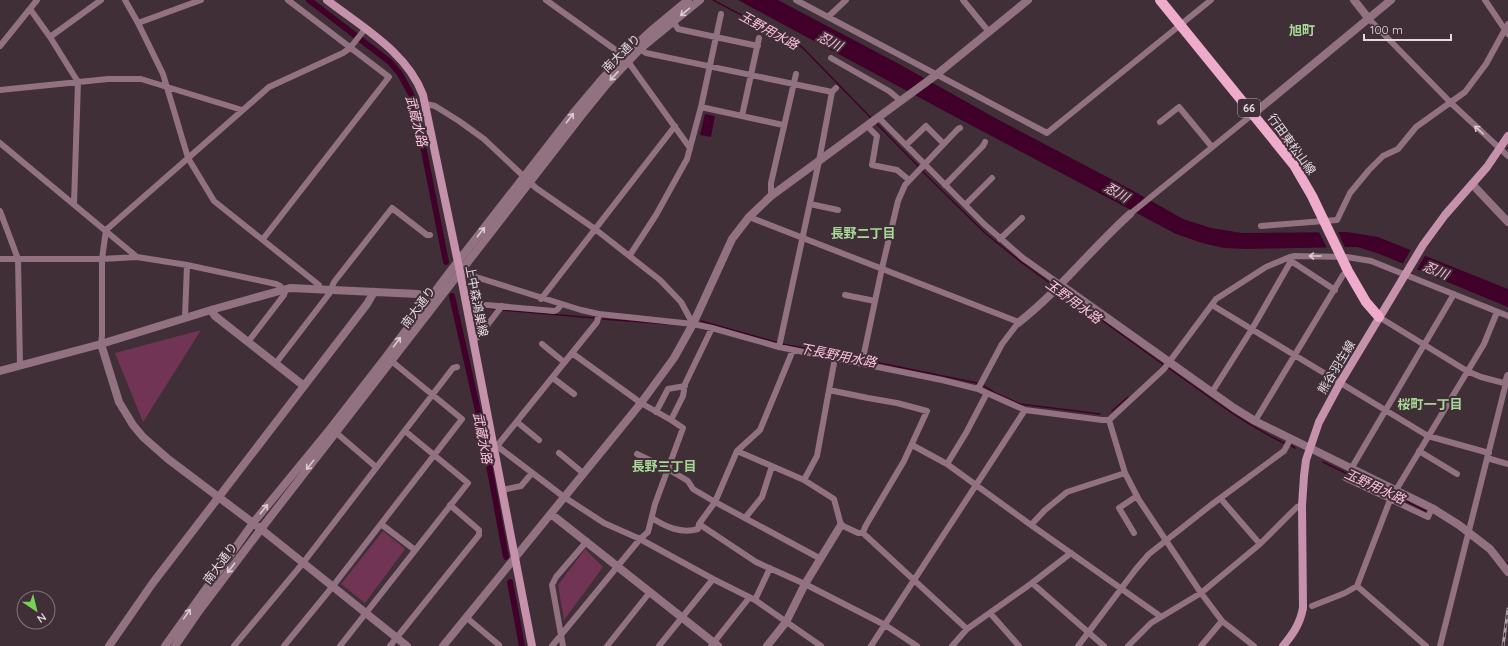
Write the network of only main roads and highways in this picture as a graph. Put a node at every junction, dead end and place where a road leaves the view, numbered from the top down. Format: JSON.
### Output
{"nodes":[{"id":1,"x":327,"y":0,"type":"edge"},
{"id":2,"x":1160,"y":0,"type":"edge"},
{"id":3,"x":1508,"y":136,"type":"edge"},
{"id":4,"x":1379,"y":318,"type":"junction"},
{"id":5,"x":532,"y":646,"type":"edge"},
{"id":6,"x":1283,"y":646,"type":"edge"}],
"edges":[{"from":1,"to":5,"type":"main road","name":"上中森鴻巣線"},
{"from":2,"to":4,"type":"main road","name":"行田東松山線","number":"66"},
{"from":3,"to":4,"type":"main road","name":"熊谷羽生線"},
{"from":4,"to":6,"type":"main road","name":"熊谷羽生線"}]}
